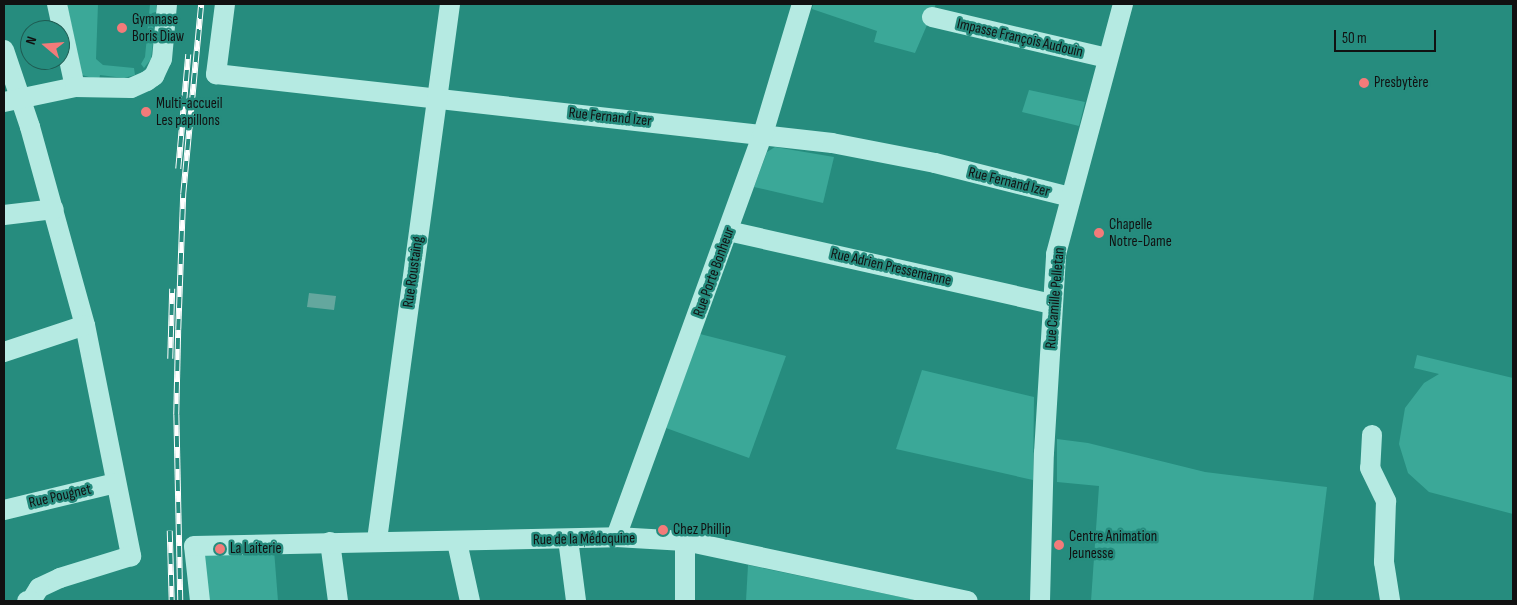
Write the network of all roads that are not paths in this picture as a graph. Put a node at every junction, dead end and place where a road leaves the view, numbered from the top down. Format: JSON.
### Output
{"nodes":[{"id":1,"x":58,"y":4,"type":"edge"},
{"id":2,"x":167,"y":4,"type":"edge"},
{"id":3,"x":224,"y":4,"type":"edge"},
{"id":4,"x":450,"y":4,"type":"edge"},
{"id":5,"x":802,"y":4,"type":"edge"},
{"id":6,"x":1123,"y":4,"type":"edge"},
{"id":7,"x":932,"y":17,"type":"dead end"},
{"id":8,"x":4,"y":50,"type":"edge"},
{"id":9,"x":1107,"y":58,"type":"junction"},
{"id":10,"x":75,"y":87,"type":"junction"},
{"id":11,"x":436,"y":99,"type":"junction"},
{"id":12,"x":12,"y":100,"type":"edge"},
{"id":13,"x":763,"y":134,"type":"junction"},
{"id":14,"x":1070,"y":197,"type":"junction"},
{"id":15,"x":54,"y":209,"type":"junction"},
{"id":16,"x":4,"y":215,"type":"edge"},
{"id":17,"x":728,"y":231,"type":"junction"},
{"id":18,"x":1053,"y":304,"type":"junction"},
{"id":19,"x":85,"y":325,"type":"junction"},
{"id":20,"x":4,"y":352,"type":"edge"},
{"id":21,"x":1372,"y":435,"type":"dead end"},
{"id":22,"x":116,"y":483,"type":"junction"},
{"id":23,"x":4,"y":510,"type":"edge"},
{"id":24,"x":616,"y":536,"type":"junction"},
{"id":25,"x":568,"y":539,"type":"junction"},
{"id":26,"x":377,"y":540,"type":"junction"},
{"id":27,"x":685,"y":541,"type":"junction"},
{"id":28,"x":330,"y":542,"type":"junction"},
{"id":29,"x":457,"y":542,"type":"junction"},
{"id":30,"x":27,"y":601,"type":"edge"},
{"id":31,"x":31,"y":601,"type":"edge"},
{"id":32,"x":200,"y":601,"type":"edge"},
{"id":33,"x":338,"y":601,"type":"edge"},
{"id":34,"x":470,"y":601,"type":"edge"},
{"id":35,"x":576,"y":601,"type":"edge"},
{"id":36,"x":685,"y":601,"type":"edge"},
{"id":37,"x":968,"y":601,"type":"edge"},
{"id":38,"x":1040,"y":601,"type":"edge"},
{"id":39,"x":1390,"y":601,"type":"edge"}],
"edges":[{"from":1,"to":10,"type":"street"},
{"from":2,"to":10,"type":"street"},
{"from":3,"to":11,"type":"street","name":"Rue Fernand Izer"},
{"from":4,"to":11,"type":"street","name":"Rue Roustaing"},
{"from":5,"to":13,"type":"street","name":"Rue Porte Bonheur"},
{"from":6,"to":9,"type":"street","name":"Rue Camille Pelletan"},
{"from":7,"to":9,"type":"street","name":"Impasse François Audouin"},
{"from":8,"to":12,"type":"street"},
{"from":9,"to":14,"type":"street","name":"Rue Camille Pelletan"},
{"from":10,"to":12,"type":"street"},
{"from":11,"to":13,"type":"street","name":"Rue Fernand Izer"},
{"from":11,"to":26,"type":"street","name":"Rue Roustaing"},
{"from":12,"to":15,"type":"street"},
{"from":13,"to":14,"type":"street","name":"Rue Fernand Izer"},
{"from":13,"to":17,"type":"street","name":"Rue Porte Bonheur"},
{"from":14,"to":18,"type":"street","name":"Rue Camille Pelletan"},
{"from":15,"to":16,"type":"street"},
{"from":15,"to":19,"type":"street"},
{"from":17,"to":18,"type":"street","name":"Rue Adrien Pressemanne"},
{"from":17,"to":24,"type":"street","name":"Rue Porte Bonheur"},
{"from":18,"to":38,"type":"street","name":"Rue Camille Pelletan"},
{"from":19,"to":20,"type":"street"},
{"from":19,"to":22,"type":"street"},
{"from":21,"to":39,"type":"street"},
{"from":22,"to":23,"type":"street","name":"Rue Pougnet"},
{"from":22,"to":31,"type":"street"},
{"from":24,"to":25,"type":"street","name":"Rue de la Médoquine"},
{"from":24,"to":27,"type":"street","name":"Rue de la Médoquine"},
{"from":25,"to":29,"type":"street","name":"Rue de la Médoquine"},
{"from":25,"to":35,"type":"street"},
{"from":26,"to":28,"type":"street","name":"Rue de la Médoquine"},
{"from":26,"to":29,"type":"street","name":"Rue de la Médoquine"},
{"from":27,"to":36,"type":"street"},
{"from":27,"to":37,"type":"street","name":"Rue de la Médoquine"},
{"from":28,"to":32,"type":"street","name":"Rue de la Médoquine"},
{"from":28,"to":33,"type":"street"},
{"from":29,"to":34,"type":"street"},
{"from":30,"to":31,"type":"street"}]}
